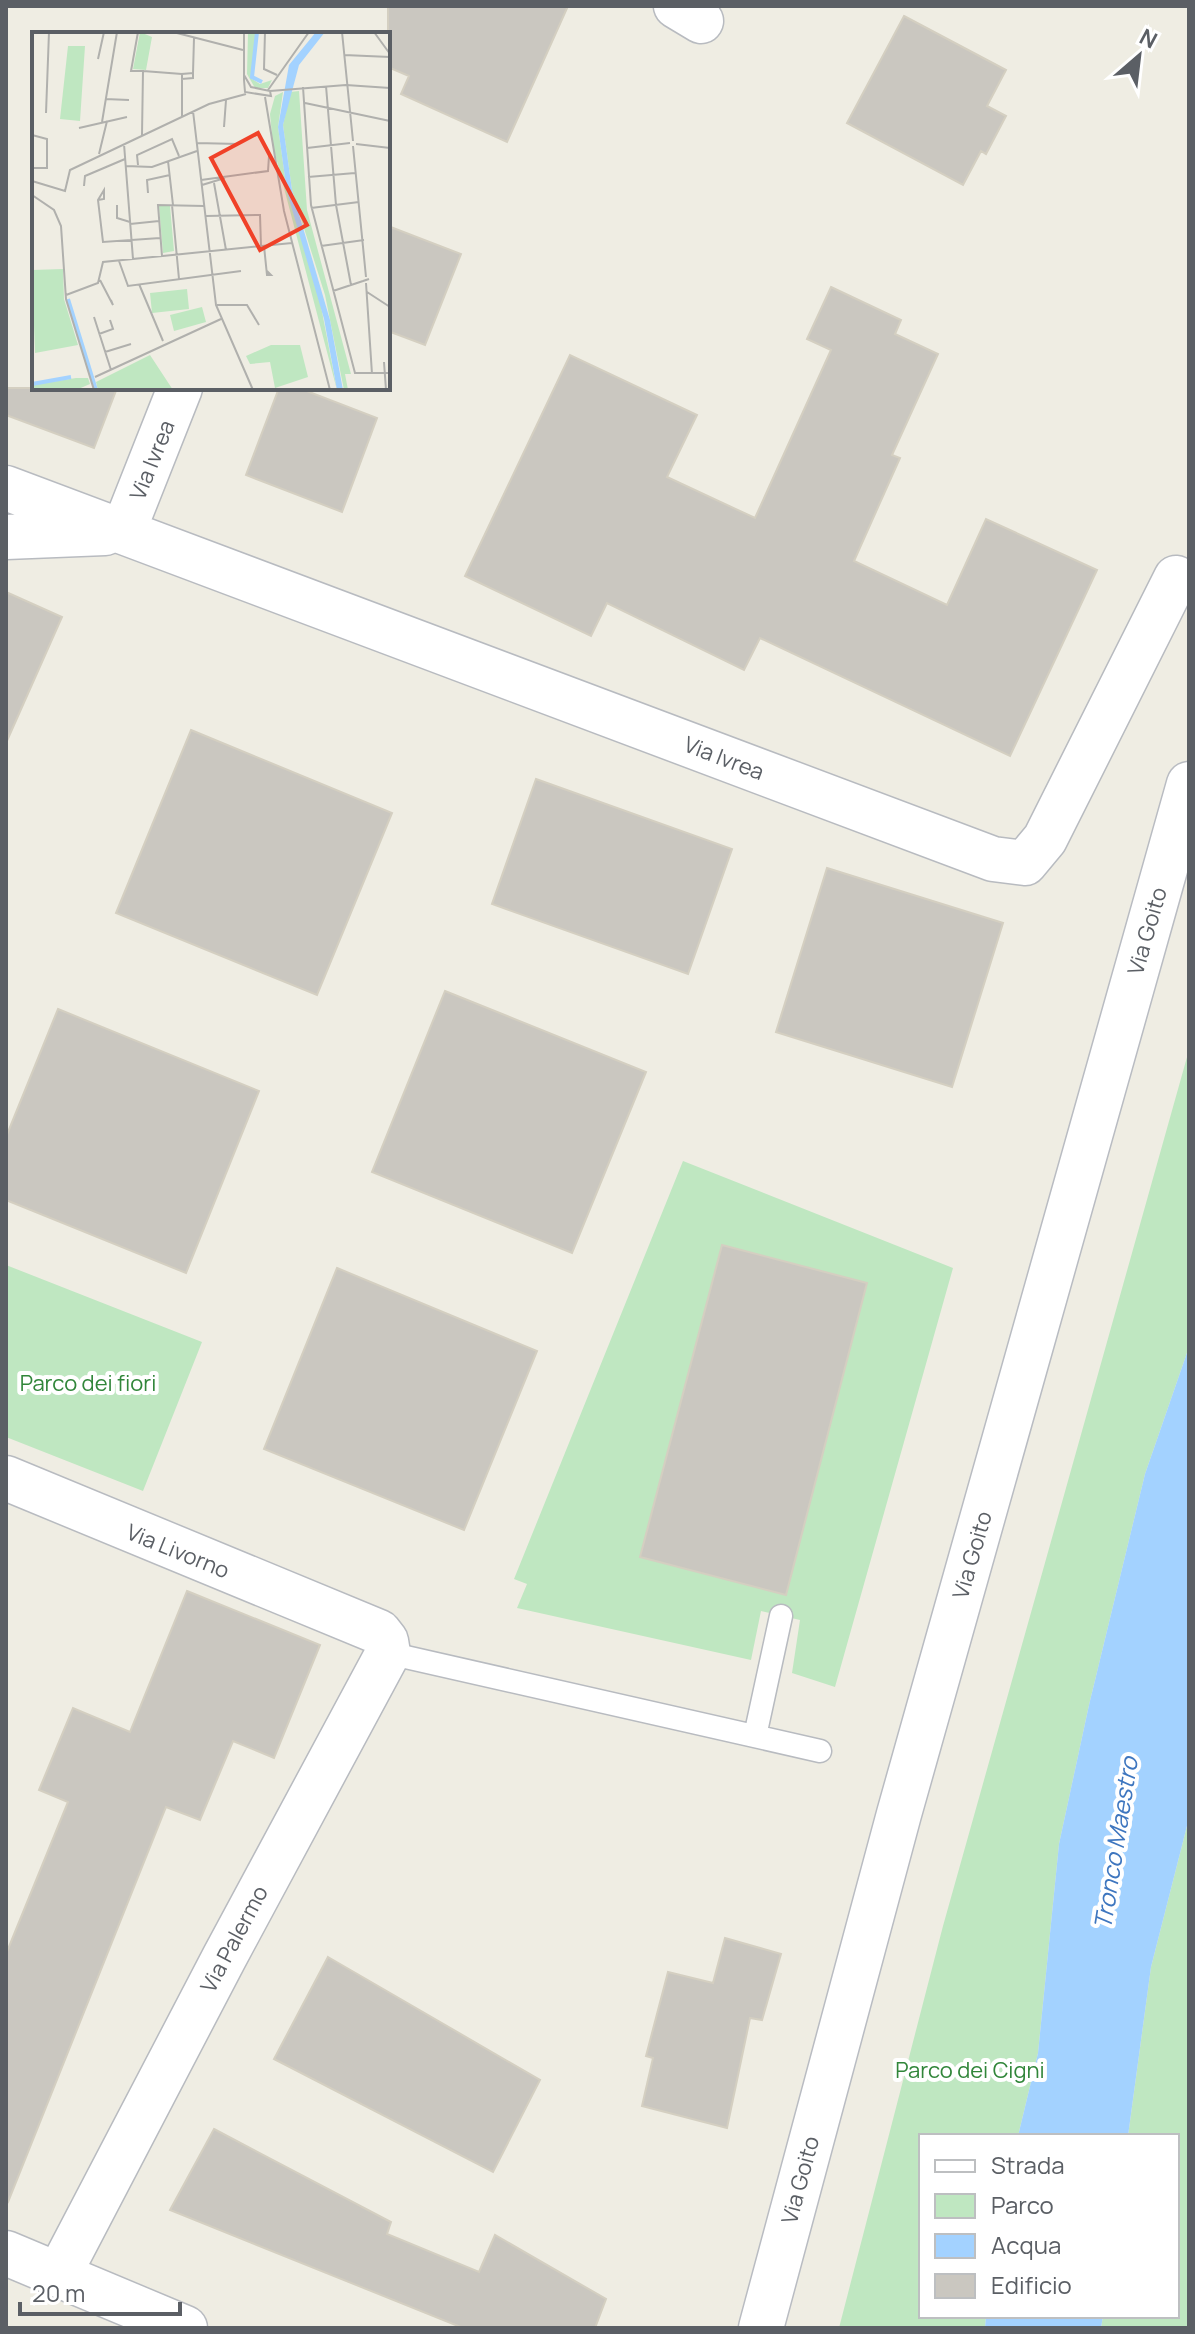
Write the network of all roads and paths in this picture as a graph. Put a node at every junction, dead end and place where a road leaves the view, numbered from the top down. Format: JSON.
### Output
{"nodes":[{"id":1,"x":179,"y":390,"type":"edge"},
{"id":2,"x":6,"y":488,"type":"edge"},
{"id":3,"x":123,"y":532,"type":"junction"},
{"id":4,"x":6,"y":537,"type":"edge"},
{"id":5,"x":1176,"y":578,"type":"dead end"},
{"id":6,"x":1189,"y":784,"type":"edge"},
{"id":7,"x":6,"y":1478,"type":"edge"},
{"id":8,"x":781,"y":1616,"type":"dead end"},
{"id":9,"x":388,"y":1653,"type":"junction"},
{"id":10,"x":755,"y":1736,"type":"junction"},
{"id":11,"x":820,"y":1751,"type":"dead end"},
{"id":12,"x":6,"y":2253,"type":"edge"},
{"id":13,"x":59,"y":2274,"type":"junction"},
{"id":14,"x":110,"y":2314,"type":"edge"},
{"id":15,"x":185,"y":2328,"type":"edge"},
{"id":16,"x":761,"y":2328,"type":"edge"}],
"edges":[{"from":1,"to":3,"type":"street","name":"Via Ivrea"},
{"from":2,"to":3,"type":"street","name":"Via Ivrea"},
{"from":3,"to":4,"type":"street","name":"Via Ivrea"},
{"from":3,"to":5,"type":"street","name":"Via Ivrea"},
{"from":6,"to":16,"type":"street","name":"Via Goito"},
{"from":7,"to":9,"type":"street","name":"Via Livorno"},
{"from":8,"to":10,"type":"lane"},
{"from":9,"to":10,"type":"lane"},
{"from":9,"to":13,"type":"street","name":"Via Palermo"},
{"from":10,"to":11,"type":"lane"},
{"from":12,"to":13,"type":"street"},
{"from":13,"to":14,"type":"street"},
{"from":14,"to":15,"type":"street"}]}
